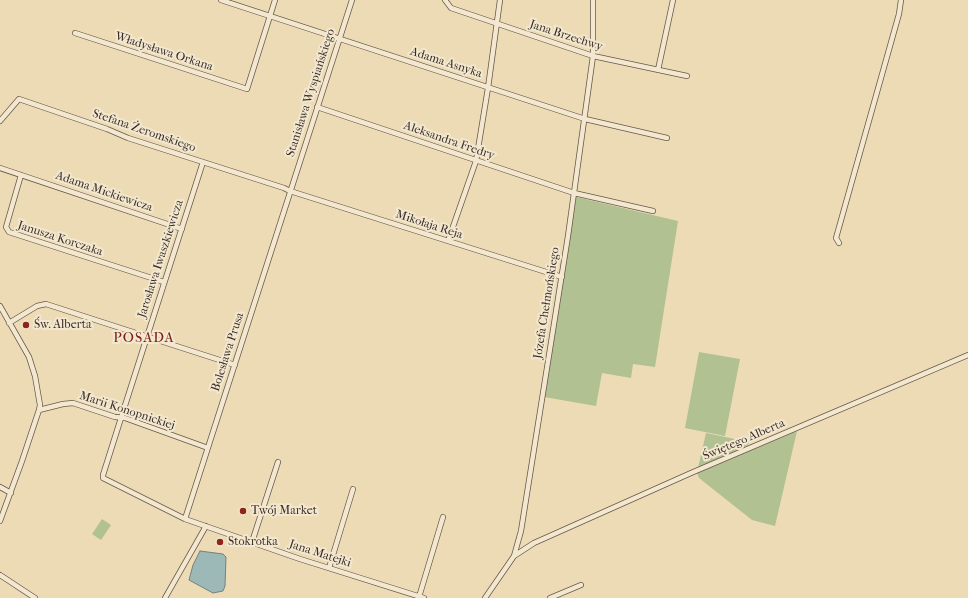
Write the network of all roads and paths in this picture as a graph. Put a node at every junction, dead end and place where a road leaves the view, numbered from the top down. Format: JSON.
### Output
{"nodes":[{"id":1,"x":221,"y":0,"type":"edge"},
{"id":2,"x":275,"y":0,"type":"edge"},
{"id":3,"x":352,"y":0,"type":"edge"},
{"id":4,"x":446,"y":0,"type":"edge"},
{"id":5,"x":500,"y":0,"type":"edge"},
{"id":6,"x":593,"y":0,"type":"edge"},
{"id":7,"x":673,"y":0,"type":"edge"},
{"id":8,"x":901,"y":0,"type":"edge"},
{"id":9,"x":270,"y":16,"type":"junction"},
{"id":10,"x":497,"y":24,"type":"junction"},
{"id":11,"x":75,"y":33,"type":"dead end"},
{"id":12,"x":339,"y":39,"type":"junction"},
{"id":13,"x":593,"y":56,"type":"junction"},
{"id":14,"x":658,"y":70,"type":"junction"},
{"id":15,"x":687,"y":76,"type":"dead end"},
{"id":16,"x":488,"y":88,"type":"junction"},
{"id":17,"x":317,"y":107,"type":"junction"},
{"id":18,"x":585,"y":119,"type":"junction"},
{"id":19,"x":0,"y":122,"type":"edge"},
{"id":20,"x":667,"y":138,"type":"dead end"},
{"id":21,"x":476,"y":161,"type":"junction"},
{"id":22,"x":203,"y":162,"type":"junction"},
{"id":23,"x":0,"y":168,"type":"edge"},
{"id":24,"x":21,"y":175,"type":"junction"},
{"id":25,"x":290,"y":191,"type":"junction"},
{"id":26,"x":574,"y":193,"type":"junction"},
{"id":27,"x":653,"y":211,"type":"dead end"},
{"id":28,"x":182,"y":229,"type":"junction"},
{"id":29,"x":448,"y":241,"type":"junction"},
{"id":30,"x":839,"y":243,"type":"dead end"},
{"id":31,"x":562,"y":277,"type":"junction"},
{"id":32,"x":164,"y":282,"type":"junction"},
{"id":33,"x":0,"y":306,"type":"edge"},
{"id":34,"x":10,"y":323,"type":"junction"},
{"id":35,"x":147,"y":336,"type":"junction"},
{"id":36,"x":968,"y":355,"type":"edge"},
{"id":37,"x":235,"y":365,"type":"junction"},
{"id":38,"x":39,"y":410,"type":"junction"},
{"id":39,"x":120,"y":418,"type":"junction"},
{"id":40,"x":208,"y":448,"type":"junction"},
{"id":41,"x":278,"y":462,"type":"dead end"},
{"id":42,"x":103,"y":477,"type":"joint"},
{"id":43,"x":0,"y":486,"type":"edge"},
{"id":44,"x":353,"y":490,"type":"dead end"},
{"id":45,"x":10,"y":493,"type":"junction"},
{"id":46,"x":443,"y":516,"type":"dead end"},
{"id":47,"x":185,"y":519,"type":"junction"},
{"id":48,"x":0,"y":521,"type":"edge"},
{"id":49,"x":206,"y":526,"type":"junction"},
{"id":50,"x":519,"y":537,"type":"junction"},
{"id":51,"x":252,"y":542,"type":"junction"},
{"id":52,"x":529,"y":545,"type":"junction"},
{"id":53,"x":514,"y":556,"type":"junction"},
{"id":54,"x":329,"y":568,"type":"junction"},
{"id":55,"x":0,"y":575,"type":"edge"},
{"id":56,"x":581,"y":584,"type":"dead end"},
{"id":57,"x":422,"y":597,"type":"edge"},
{"id":58,"x":35,"y":598,"type":"edge"},
{"id":59,"x":165,"y":598,"type":"edge"},
{"id":60,"x":485,"y":598,"type":"edge"},
{"id":61,"x":550,"y":598,"type":"edge"}],
"edges":[{"from":1,"to":9,"type":"street","name":"Adama Asnyka"},
{"from":2,"to":9,"type":"street"},
{"from":3,"to":12,"type":"street","name":"Stanisława Wyspiańskiego"},
{"from":4,"to":10,"type":"street","name":"Jana Brzechwy"},
{"from":5,"to":10,"type":"street"},
{"from":6,"to":13,"type":"street","name":"Józefa Chełmońskiego"},
{"from":7,"to":14,"type":"street"},
{"from":8,"to":30,"type":"street"},
{"from":9,"to":11,"type":"street","name":"Władysława Orkana"},
{"from":9,"to":12,"type":"street","name":"Adama Asnyka"},
{"from":10,"to":13,"type":"street","name":"Jana Brzechwy"},
{"from":10,"to":16,"type":"street"},
{"from":12,"to":16,"type":"street","name":"Adama Asnyka"},
{"from":12,"to":17,"type":"street","name":"Stanisława Wyspiańskiego"},
{"from":13,"to":14,"type":"street","name":"Jana Brzechwy"},
{"from":13,"to":18,"type":"street","name":"Józefa Chełmońskiego"},
{"from":14,"to":15,"type":"street","name":"Jana Brzechwy"},
{"from":16,"to":18,"type":"street","name":"Adama Asnyka"},
{"from":16,"to":21,"type":"street"},
{"from":17,"to":21,"type":"street","name":"Aleksandra Fredry"},
{"from":17,"to":25,"type":"street","name":"Stanisława Wyspiańskiego"},
{"from":18,"to":20,"type":"street","name":"Adama Asnyka"},
{"from":18,"to":26,"type":"street","name":"Józefa Chełmońskiego"},
{"from":19,"to":22,"type":"street","name":"Stefana Żeromskiego"},
{"from":21,"to":26,"type":"street","name":"Aleksandra Fredry"},
{"from":21,"to":29,"type":"street"},
{"from":22,"to":25,"type":"street","name":"Stefana Żeromskiego"},
{"from":22,"to":28,"type":"street","name":"Jarosława Iwaszkiewicza"},
{"from":23,"to":24,"type":"street","name":"Adama Mickiewicza"},
{"from":24,"to":28,"type":"street","name":"Adama Mickiewicza"},
{"from":24,"to":32,"type":"street","name":"Janusza Korczaka"},
{"from":25,"to":29,"type":"street","name":"Mikołaja Reja"},
{"from":25,"to":37,"type":"street","name":"Bolesława Prusa"},
{"from":26,"to":27,"type":"street","name":"Aleksandra Fredry"},
{"from":26,"to":31,"type":"street","name":"Józefa Chełmońskiego"},
{"from":28,"to":32,"type":"street","name":"Jarosława Iwaszkiewicza"},
{"from":29,"to":31,"type":"street","name":"Mikołaja Reja"},
{"from":31,"to":50,"type":"street","name":"Józefa Chełmońskiego"},
{"from":32,"to":35,"type":"street","name":"Jarosława Iwaszkiewicza"},
{"from":33,"to":34,"type":"street"},
{"from":34,"to":35,"type":"street"},
{"from":34,"to":38,"type":"street"},
{"from":35,"to":37,"type":"street"},
{"from":35,"to":39,"type":"street","name":"Jarosława Iwaszkiewicza"},
{"from":36,"to":52,"type":"street","name":"Świętego Alberta"},
{"from":37,"to":40,"type":"street","name":"Bolesława Prusa"},
{"from":38,"to":39,"type":"street","name":"Marii Konopnickiej"},
{"from":38,"to":45,"type":"street"},
{"from":39,"to":40,"type":"street","name":"Marii Konopnickiej"},
{"from":39,"to":42,"type":"street","name":"Jarosława Iwaszkiewicza"},
{"from":40,"to":47,"type":"street","name":"Bolesława Prusa"},
{"from":41,"to":51,"type":"street"},
{"from":42,"to":47,"type":"street","name":"Jana Matejki"},
{"from":43,"to":45,"type":"street"},
{"from":44,"to":54,"type":"street"},
{"from":45,"to":48,"type":"street"},
{"from":46,"to":57,"type":"street"},
{"from":47,"to":49,"type":"street","name":"Jana Matejki"},
{"from":49,"to":51,"type":"street","name":"Jana Matejki"},
{"from":49,"to":59,"type":"street"},
{"from":50,"to":52,"type":"street"},
{"from":50,"to":53,"type":"street","name":"Józefa Chełmońskiego"},
{"from":51,"to":54,"type":"street","name":"Jana Matejki"},
{"from":52,"to":53,"type":"street","name":"Świętego Alberta"},
{"from":53,"to":60,"type":"street","name":"Józefa Chełmońskiego"},
{"from":54,"to":57,"type":"street","name":"Jana Matejki"},
{"from":55,"to":58,"type":"street"},
{"from":56,"to":61,"type":"street"}]}
